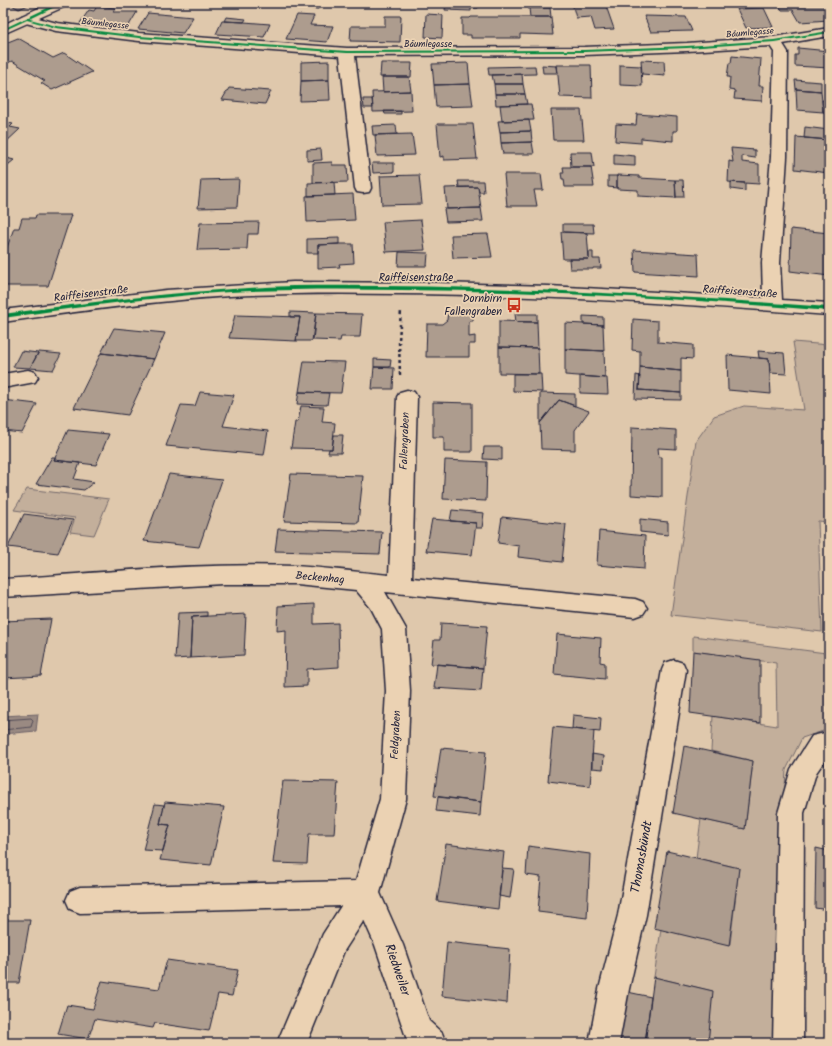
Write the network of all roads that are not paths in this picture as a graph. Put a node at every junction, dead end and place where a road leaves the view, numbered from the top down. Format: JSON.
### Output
{"nodes":[{"id":1,"x":61,"y":3,"type":"edge"},
{"id":2,"x":27,"y":19,"type":"junction"},
{"id":3,"x":5,"y":27,"type":"edge"},
{"id":4,"x":829,"y":32,"type":"edge"},
{"id":5,"x":774,"y":41,"type":"junction"},
{"id":6,"x":347,"y":52,"type":"junction"},
{"id":7,"x":363,"y":188,"type":"dead end"},
{"id":8,"x":773,"y":304,"type":"junction"},
{"id":9,"x":829,"y":309,"type":"edge"},
{"id":10,"x":3,"y":316,"type":"edge"},
{"id":11,"x":28,"y":377,"type":"dead end"},
{"id":12,"x":3,"y":381,"type":"edge"},
{"id":13,"x":407,"y":397,"type":"road end"},
{"id":14,"x":364,"y":583,"type":"junction"},
{"id":15,"x":400,"y":584,"type":"junction"},
{"id":16,"x":3,"y":588,"type":"edge"},
{"id":17,"x":635,"y":608,"type":"dead end"},
{"id":18,"x":674,"y":670,"type":"dead end"},
{"id":19,"x":829,"y":743,"type":"edge"},
{"id":20,"x":366,"y":893,"type":"junction"},
{"id":21,"x":80,"y":900,"type":"dead end"},
{"id":22,"x":292,"y":1043,"type":"edge"},
{"id":23,"x":431,"y":1043,"type":"edge"},
{"id":24,"x":604,"y":1043,"type":"edge"},
{"id":25,"x":788,"y":1043,"type":"edge"}],
"edges":[{"from":1,"to":2,"type":"street"},
{"from":2,"to":3,"type":"street"},
{"from":2,"to":6,"type":"street","name":"Bäumlegasse"},
{"from":4,"to":5,"type":"street","name":"Bäumlegasse"},
{"from":5,"to":6,"type":"street","name":"Bäumlegasse"},
{"from":5,"to":8,"type":"street","name":"Raiffeisenstraße"},
{"from":6,"to":7,"type":"street"},
{"from":8,"to":9,"type":"street","name":"Raiffeisenstraße"},
{"from":8,"to":10,"type":"street","name":"Raiffeisenstraße"},
{"from":11,"to":12,"type":"street"},
{"from":13,"to":15,"type":"street","name":"Fallengraben"},
{"from":14,"to":15,"type":"street","name":"Beckenhag"},
{"from":14,"to":16,"type":"street","name":"Beckenhag"},
{"from":14,"to":20,"type":"street","name":"Feldgraben"},
{"from":15,"to":17,"type":"street","name":"Beckenhag"},
{"from":18,"to":24,"type":"street","name":"Thomasbündt"},
{"from":19,"to":25,"type":"street"},
{"from":20,"to":21,"type":"street"},
{"from":20,"to":22,"type":"street","name":"Feldgraben"},
{"from":20,"to":23,"type":"street","name":"Riedweiler"}]}
